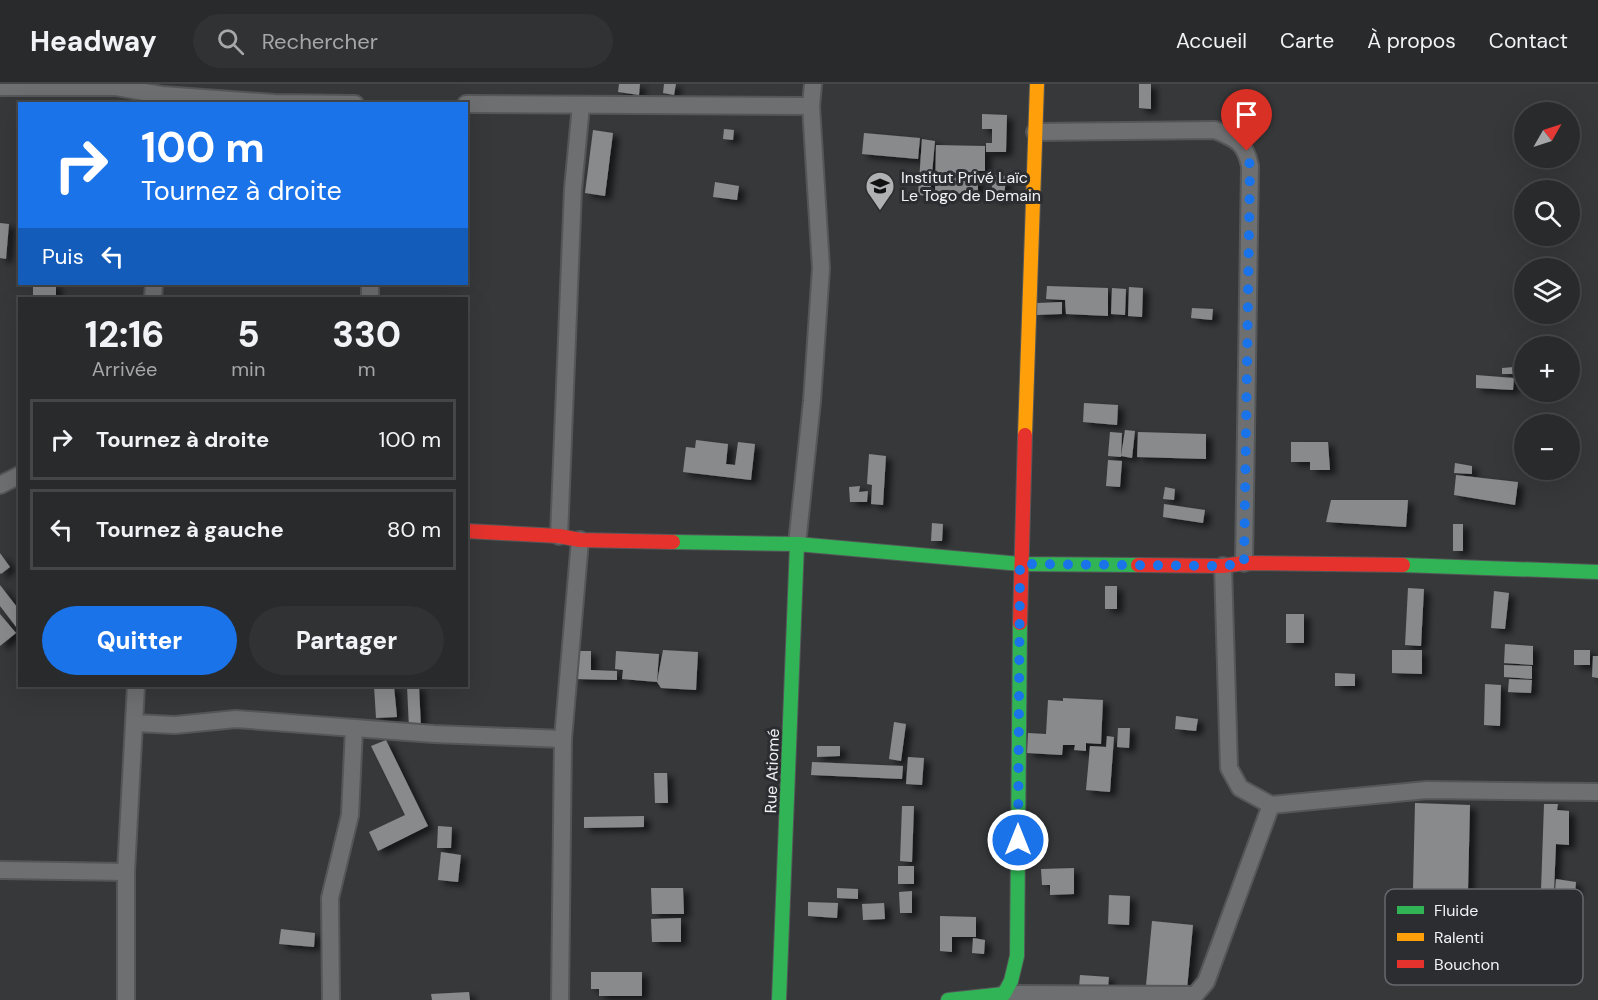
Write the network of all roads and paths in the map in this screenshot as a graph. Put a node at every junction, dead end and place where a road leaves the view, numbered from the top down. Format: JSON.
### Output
{"nodes":[{"id":1,"x":813,"y":84,"type":"edge"},
{"id":2,"x":1037,"y":84,"type":"edge"},
{"id":3,"x":0,"y":87,"type":"edge"},
{"id":4,"x":162,"y":94,"type":"edge"},
{"id":5,"x":262,"y":102,"type":"edge"},
{"id":6,"x":468,"y":104,"type":"edge"},
{"id":7,"x":581,"y":105,"type":"junction"},
{"id":8,"x":811,"y":106,"type":"junction"},
{"id":9,"x":1035,"y":132,"type":"junction"},
{"id":10,"x":18,"y":476,"type":"edge"},
{"id":11,"x":0,"y":485,"type":"edge"},
{"id":12,"x":468,"y":531,"type":"edge"},
{"id":13,"x":559,"y":536,"type":"junction"},
{"id":14,"x":580,"y":540,"type":"junction"},
{"id":15,"x":797,"y":544,"type":"junction"},
{"id":16,"x":1244,"y":563,"type":"junction"},
{"id":17,"x":1020,"y":564,"type":"junction"},
{"id":18,"x":1223,"y":566,"type":"junction"},
{"id":19,"x":1598,"y":572,"type":"edge"},
{"id":20,"x":136,"y":687,"type":"edge"},
{"id":21,"x":135,"y":723,"type":"junction"},
{"id":22,"x":354,"y":729,"type":"junction"},
{"id":23,"x":563,"y":739,"type":"junction"},
{"id":24,"x":1598,"y":792,"type":"edge"},
{"id":25,"x":1271,"y":805,"type":"junction"},
{"id":26,"x":0,"y":870,"type":"edge"},
{"id":27,"x":126,"y":872,"type":"junction"},
{"id":28,"x":1004,"y":994,"type":"junction"},
{"id":29,"x":126,"y":1000,"type":"edge"},
{"id":30,"x":331,"y":1000,"type":"edge"},
{"id":31,"x":560,"y":1000,"type":"edge"},
{"id":32,"x":779,"y":1000,"type":"edge"},
{"id":33,"x":948,"y":1000,"type":"edge"}],
"edges":[{"from":1,"to":8,"type":"street"},
{"from":2,"to":9,"type":"street"},
{"from":3,"to":4,"type":"street"},
{"from":4,"to":5,"type":"street"},
{"from":6,"to":7,"type":"street"},
{"from":7,"to":8,"type":"street"},
{"from":7,"to":13,"type":"street"},
{"from":8,"to":15,"type":"street"},
{"from":9,"to":16,"type":"street"},
{"from":9,"to":17,"type":"street"},
{"from":10,"to":11,"type":"street"},
{"from":12,"to":13,"type":"street"},
{"from":13,"to":14,"type":"street"},
{"from":14,"to":15,"type":"street"},
{"from":14,"to":23,"type":"street"},
{"from":15,"to":17,"type":"street"},
{"from":15,"to":32,"type":"street","name":"Rue Atiomé"},
{"from":16,"to":18,"type":"street"},
{"from":16,"to":19,"type":"street"},
{"from":17,"to":18,"type":"street"},
{"from":17,"to":28,"type":"street"},
{"from":18,"to":25,"type":"street"},
{"from":20,"to":21,"type":"street"},
{"from":21,"to":22,"type":"street"},
{"from":21,"to":27,"type":"street"},
{"from":22,"to":23,"type":"street"},
{"from":22,"to":30,"type":"street"},
{"from":23,"to":31,"type":"street"},
{"from":24,"to":25,"type":"street"},
{"from":25,"to":28,"type":"street"},
{"from":26,"to":27,"type":"street"},
{"from":27,"to":29,"type":"street"},
{"from":28,"to":33,"type":"street"}]}
